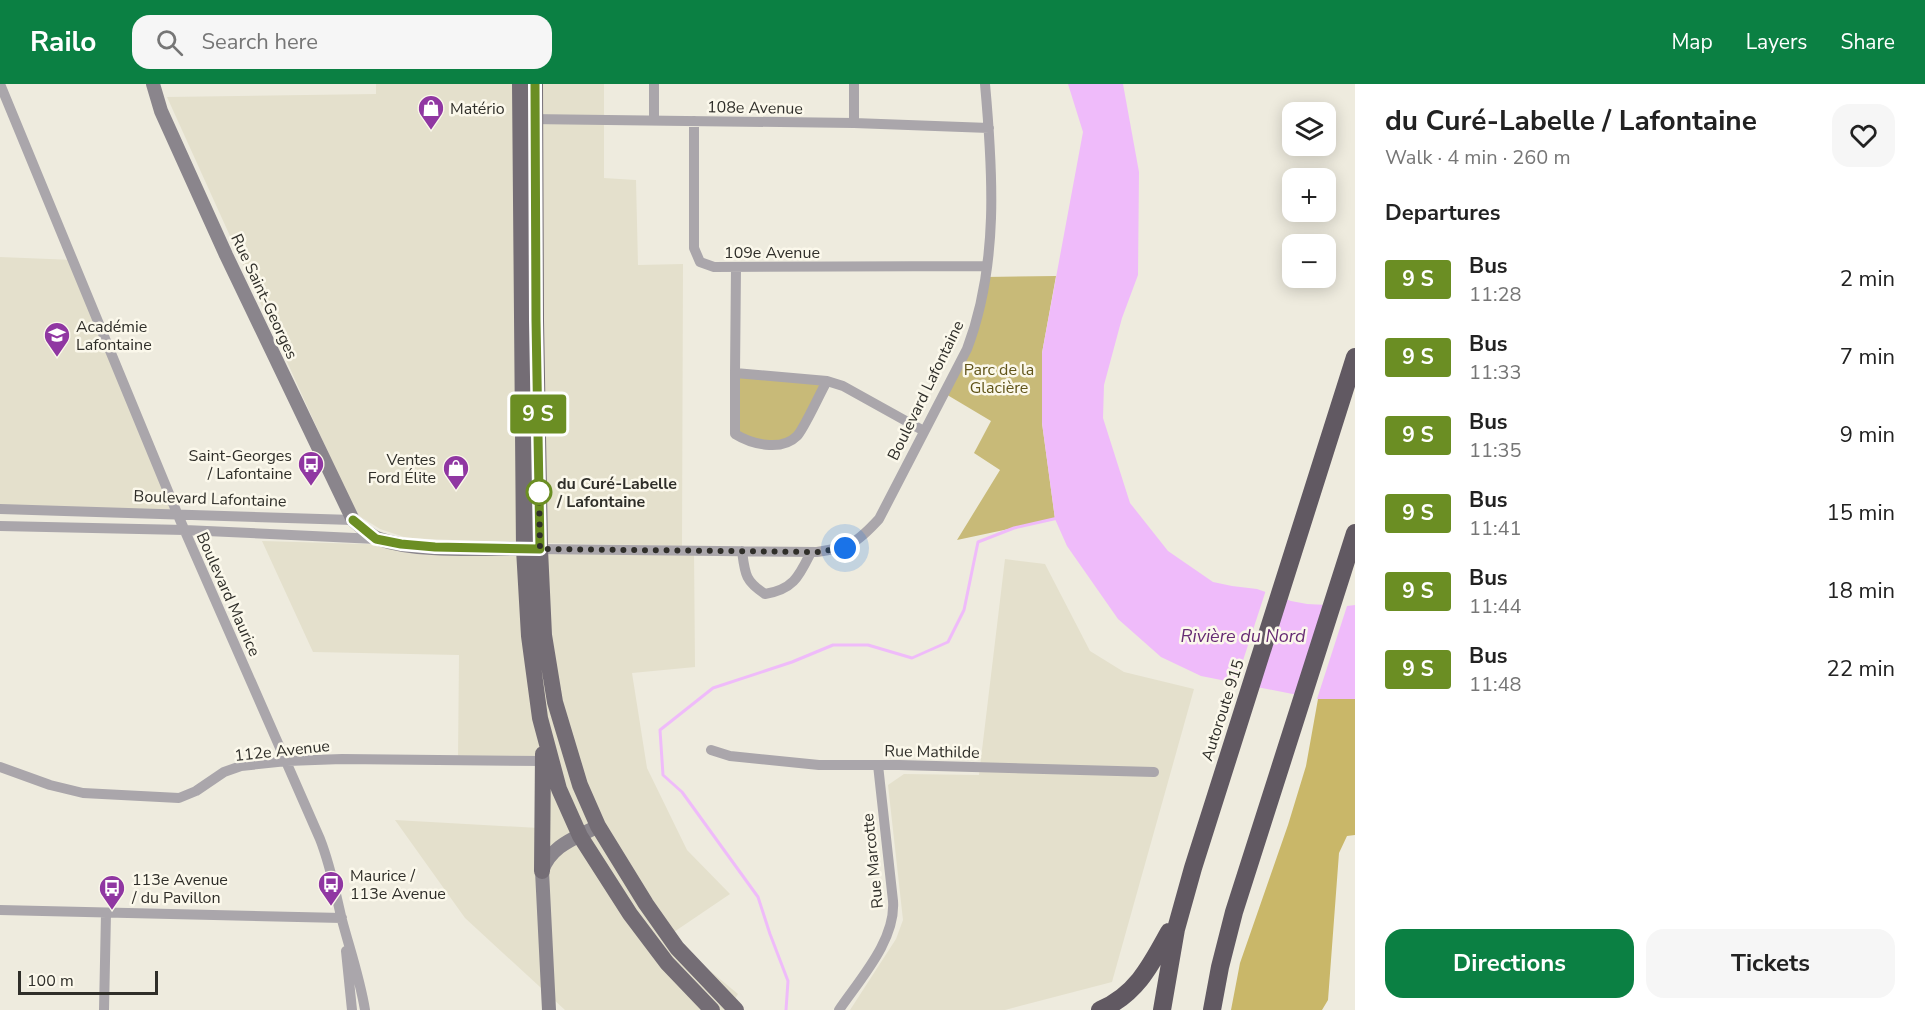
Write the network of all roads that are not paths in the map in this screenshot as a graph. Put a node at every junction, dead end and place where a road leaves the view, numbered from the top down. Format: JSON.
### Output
{"nodes":[{"id":1,"x":0,"y":84,"type":"edge"},
{"id":2,"x":153,"y":84,"type":"edge"},
{"id":3,"x":520,"y":84,"type":"edge"},
{"id":4,"x":535,"y":84,"type":"edge"},
{"id":5,"x":654,"y":84,"type":"edge"},
{"id":6,"x":854,"y":84,"type":"edge"},
{"id":7,"x":985,"y":84,"type":"edge"},
{"id":8,"x":527,"y":119,"type":"junction"},
{"id":9,"x":654,"y":120,"type":"junction"},
{"id":10,"x":694,"y":121,"type":"junction"},
{"id":11,"x":854,"y":123,"type":"junction"},
{"id":12,"x":989,"y":129,"type":"junction"},
{"id":13,"x":987,"y":266,"type":"junction"},
{"id":14,"x":736,"y":267,"type":"junction"},
{"id":15,"x":1355,"y":357,"type":"edge"},
{"id":16,"x":735,"y":373,"type":"junction"},
{"id":17,"x":827,"y":381,"type":"junction"},
{"id":18,"x":924,"y":431,"type":"junction"},
{"id":19,"x":0,"y":509,"type":"edge"},
{"id":20,"x":37,"y":510,"type":"junction"},
{"id":21,"x":177,"y":513,"type":"junction"},
{"id":22,"x":353,"y":520,"type":"junction"},
{"id":23,"x":0,"y":526,"type":"edge"},
{"id":24,"x":37,"y":527,"type":"junction"},
{"id":25,"x":185,"y":530,"type":"junction"},
{"id":26,"x":1355,"y":533,"type":"edge"},
{"id":27,"x":376,"y":539,"type":"junction"},
{"id":28,"x":532,"y":549,"type":"junction"},
{"id":29,"x":742,"y":551,"type":"junction"},
{"id":30,"x":811,"y":552,"type":"junction"},
{"id":31,"x":540,"y":718,"type":"junction"},
{"id":32,"x":711,"y":750,"type":"dead end"},
{"id":33,"x":287,"y":761,"type":"junction"},
{"id":34,"x":543,"y":761,"type":"junction"},
{"id":35,"x":878,"y":765,"type":"junction"},
{"id":36,"x":0,"y":767,"type":"edge"},
{"id":37,"x":1154,"y":772,"type":"dead end"},
{"id":38,"x":598,"y":826,"type":"junction"},
{"id":39,"x":580,"y":836,"type":"junction"},
{"id":40,"x":542,"y":871,"type":"junction"},
{"id":41,"x":0,"y":910,"type":"edge"},
{"id":42,"x":1180,"y":912,"type":"junction"},
{"id":43,"x":106,"y":913,"type":"junction"},
{"id":44,"x":342,"y":918,"type":"junction"},
{"id":45,"x":104,"y":1010,"type":"edge"},
{"id":46,"x":352,"y":1010,"type":"edge"},
{"id":47,"x":365,"y":1010,"type":"edge"},
{"id":48,"x":549,"y":1010,"type":"edge"},
{"id":49,"x":712,"y":1010,"type":"edge"},
{"id":50,"x":736,"y":1010,"type":"edge"},
{"id":51,"x":839,"y":1010,"type":"edge"},
{"id":52,"x":1100,"y":1010,"type":"edge"},
{"id":53,"x":1162,"y":1010,"type":"edge"},
{"id":54,"x":1212,"y":1010,"type":"edge"}],
"edges":[{"from":1,"to":21,"type":"street","name":"Boulevard Maurice"},
{"from":2,"to":22,"type":"street","name":"Rue Saint-Georges"},
{"from":3,"to":8,"type":"main road"},
{"from":4,"to":8,"type":"main road"},
{"from":5,"to":9,"type":"street"},
{"from":6,"to":11,"type":"street"},
{"from":7,"to":12,"type":"street","name":"Boulevard Lafontaine"},
{"from":8,"to":9,"type":"street","name":"108e Avenue"},
{"from":8,"to":28,"type":"main road"},
{"from":9,"to":10,"type":"street","name":"108e Avenue"},
{"from":10,"to":11,"type":"street","name":"108e Avenue"},
{"from":10,"to":14,"type":"street","name":"109e Avenue"},
{"from":11,"to":12,"type":"street","name":"108e Avenue"},
{"from":12,"to":13,"type":"street","name":"Boulevard Lafontaine"},
{"from":13,"to":14,"type":"street","name":"109e Avenue"},
{"from":13,"to":18,"type":"street","name":"Boulevard Lafontaine"},
{"from":14,"to":16,"type":"street"},
{"from":15,"to":42,"type":"highway","name":"Autoroute 915"},
{"from":16,"to":17,"type":"street"},
{"from":16,"to":17,"type":"street"},
{"from":17,"to":18,"type":"street"},
{"from":18,"to":30,"type":"street","name":"Boulevard Lafontaine"},
{"from":19,"to":20,"type":"street","name":"Boulevard Lafontaine"},
{"from":20,"to":21,"type":"street","name":"Boulevard Lafontaine"},
{"from":20,"to":24,"type":"street"},
{"from":21,"to":22,"type":"street","name":"Boulevard Lafontaine"},
{"from":21,"to":25,"type":"street","name":"Boulevard Maurice"},
{"from":22,"to":27,"type":"street","name":"Boulevard Lafontaine"},
{"from":23,"to":24,"type":"street","name":"Boulevard Lafontaine"},
{"from":24,"to":25,"type":"street","name":"Boulevard Lafontaine"},
{"from":25,"to":27,"type":"street","name":"Boulevard Lafontaine"},
{"from":25,"to":33,"type":"street","name":"Boulevard Maurice"},
{"from":26,"to":54,"type":"highway"},
{"from":27,"to":28,"type":"street","name":"Boulevard Lafontaine"},
{"from":28,"to":29,"type":"street","name":"Boulevard Lafontaine"},
{"from":28,"to":31,"type":"main road"},
{"from":28,"to":38,"type":"main road"},
{"from":29,"to":30,"type":"street","name":"Boulevard Lafontaine"},
{"from":29,"to":30,"type":"street"},
{"from":31,"to":34,"type":"main road"},
{"from":31,"to":39,"type":"main road"},
{"from":32,"to":35,"type":"street","name":"Rue Mathilde"},
{"from":33,"to":34,"type":"street","name":"112e Avenue"},
{"from":33,"to":36,"type":"street","name":"112e Avenue"},
{"from":33,"to":44,"type":"street","name":"Boulevard Maurice"},
{"from":34,"to":40,"type":"main road"},
{"from":35,"to":37,"type":"street","name":"Rue Mathilde"},
{"from":35,"to":51,"type":"street","name":"Rue Marcotte"},
{"from":38,"to":39,"type":"street"},
{"from":38,"to":50,"type":"main road"},
{"from":39,"to":40,"type":"street"},
{"from":39,"to":49,"type":"main road"},
{"from":40,"to":48,"type":"street"},
{"from":41,"to":43,"type":"street"},
{"from":42,"to":52,"type":"highway"},
{"from":42,"to":53,"type":"highway","name":"Autoroute 915"},
{"from":43,"to":44,"type":"street"},
{"from":43,"to":45,"type":"street"},
{"from":44,"to":46,"type":"street","name":"Boulevard Maurice"},
{"from":44,"to":47,"type":"street","name":"Boulevard Maurice"}]}
